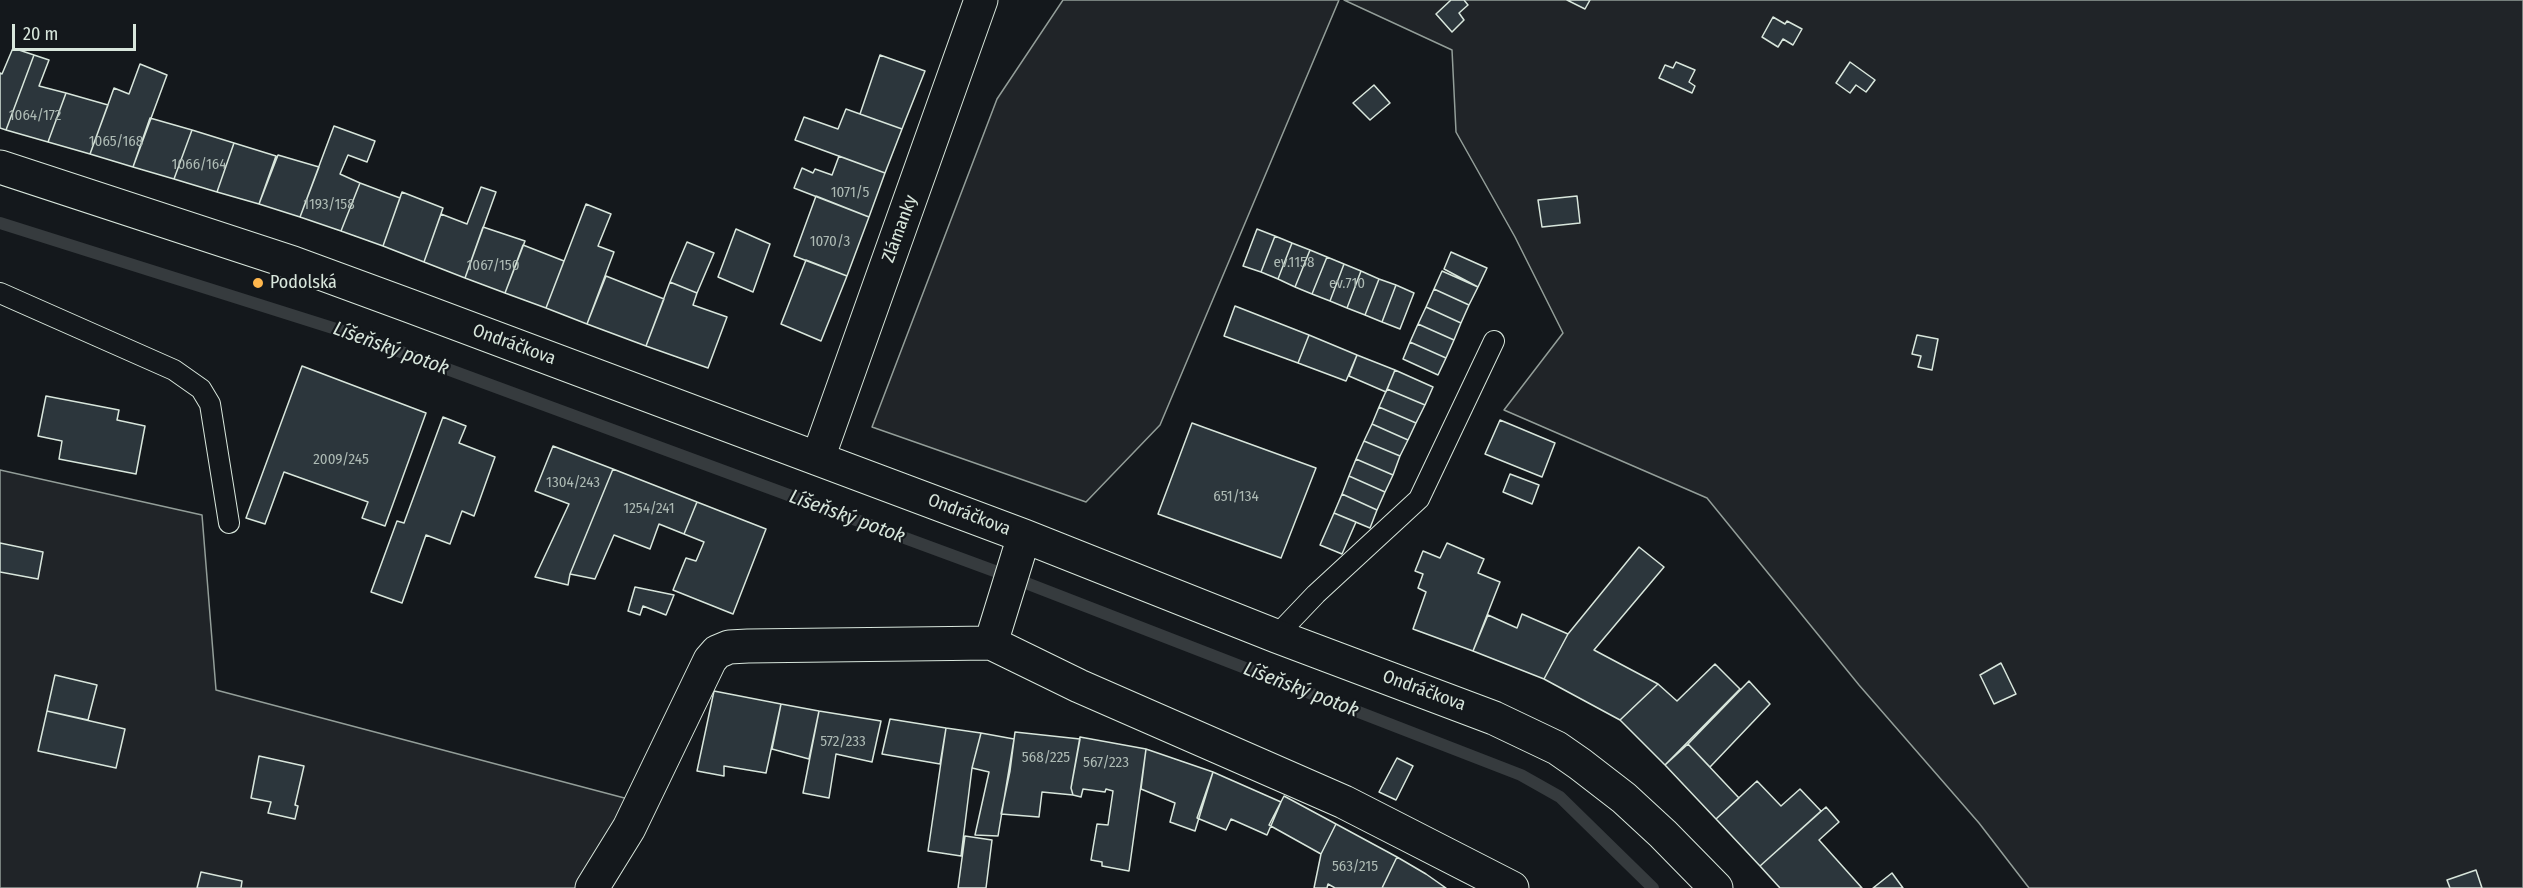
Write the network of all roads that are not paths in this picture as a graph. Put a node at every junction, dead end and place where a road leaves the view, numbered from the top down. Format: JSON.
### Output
{"nodes":[{"id":1,"x":981,"y":0,"type":"edge"},
{"id":2,"x":0,"y":167,"type":"edge"},
{"id":3,"x":0,"y":293,"type":"edge"},
{"id":4,"x":1494,"y":341,"type":"dead end"},
{"id":5,"x":818,"y":458,"type":"junction"},
{"id":6,"x":229,"y":523,"type":"dead end"},
{"id":7,"x":1019,"y":550,"type":"junction"},
{"id":8,"x":1276,"y":636,"type":"junction"},
{"id":9,"x":991,"y":643,"type":"junction"},
{"id":10,"x":592,"y":888,"type":"edge"},
{"id":11,"x":1512,"y":888,"type":"edge"},
{"id":12,"x":1716,"y":888,"type":"edge"}],
"edges":[{"from":1,"to":5,"type":"street","name":"Zlámanky"},
{"from":2,"to":5,"type":"street","name":"Ondráčkova"},
{"from":3,"to":6,"type":"lane"},
{"from":4,"to":8,"type":"lane"},
{"from":5,"to":7,"type":"street","name":"Ondráčkova"},
{"from":7,"to":8,"type":"street","name":"Ondráčkova"},
{"from":7,"to":9,"type":"street","name":"Ondráčkova"},
{"from":8,"to":12,"type":"street","name":"Ondráčkova"},
{"from":9,"to":10,"type":"street"},
{"from":9,"to":11,"type":"street"}]}
